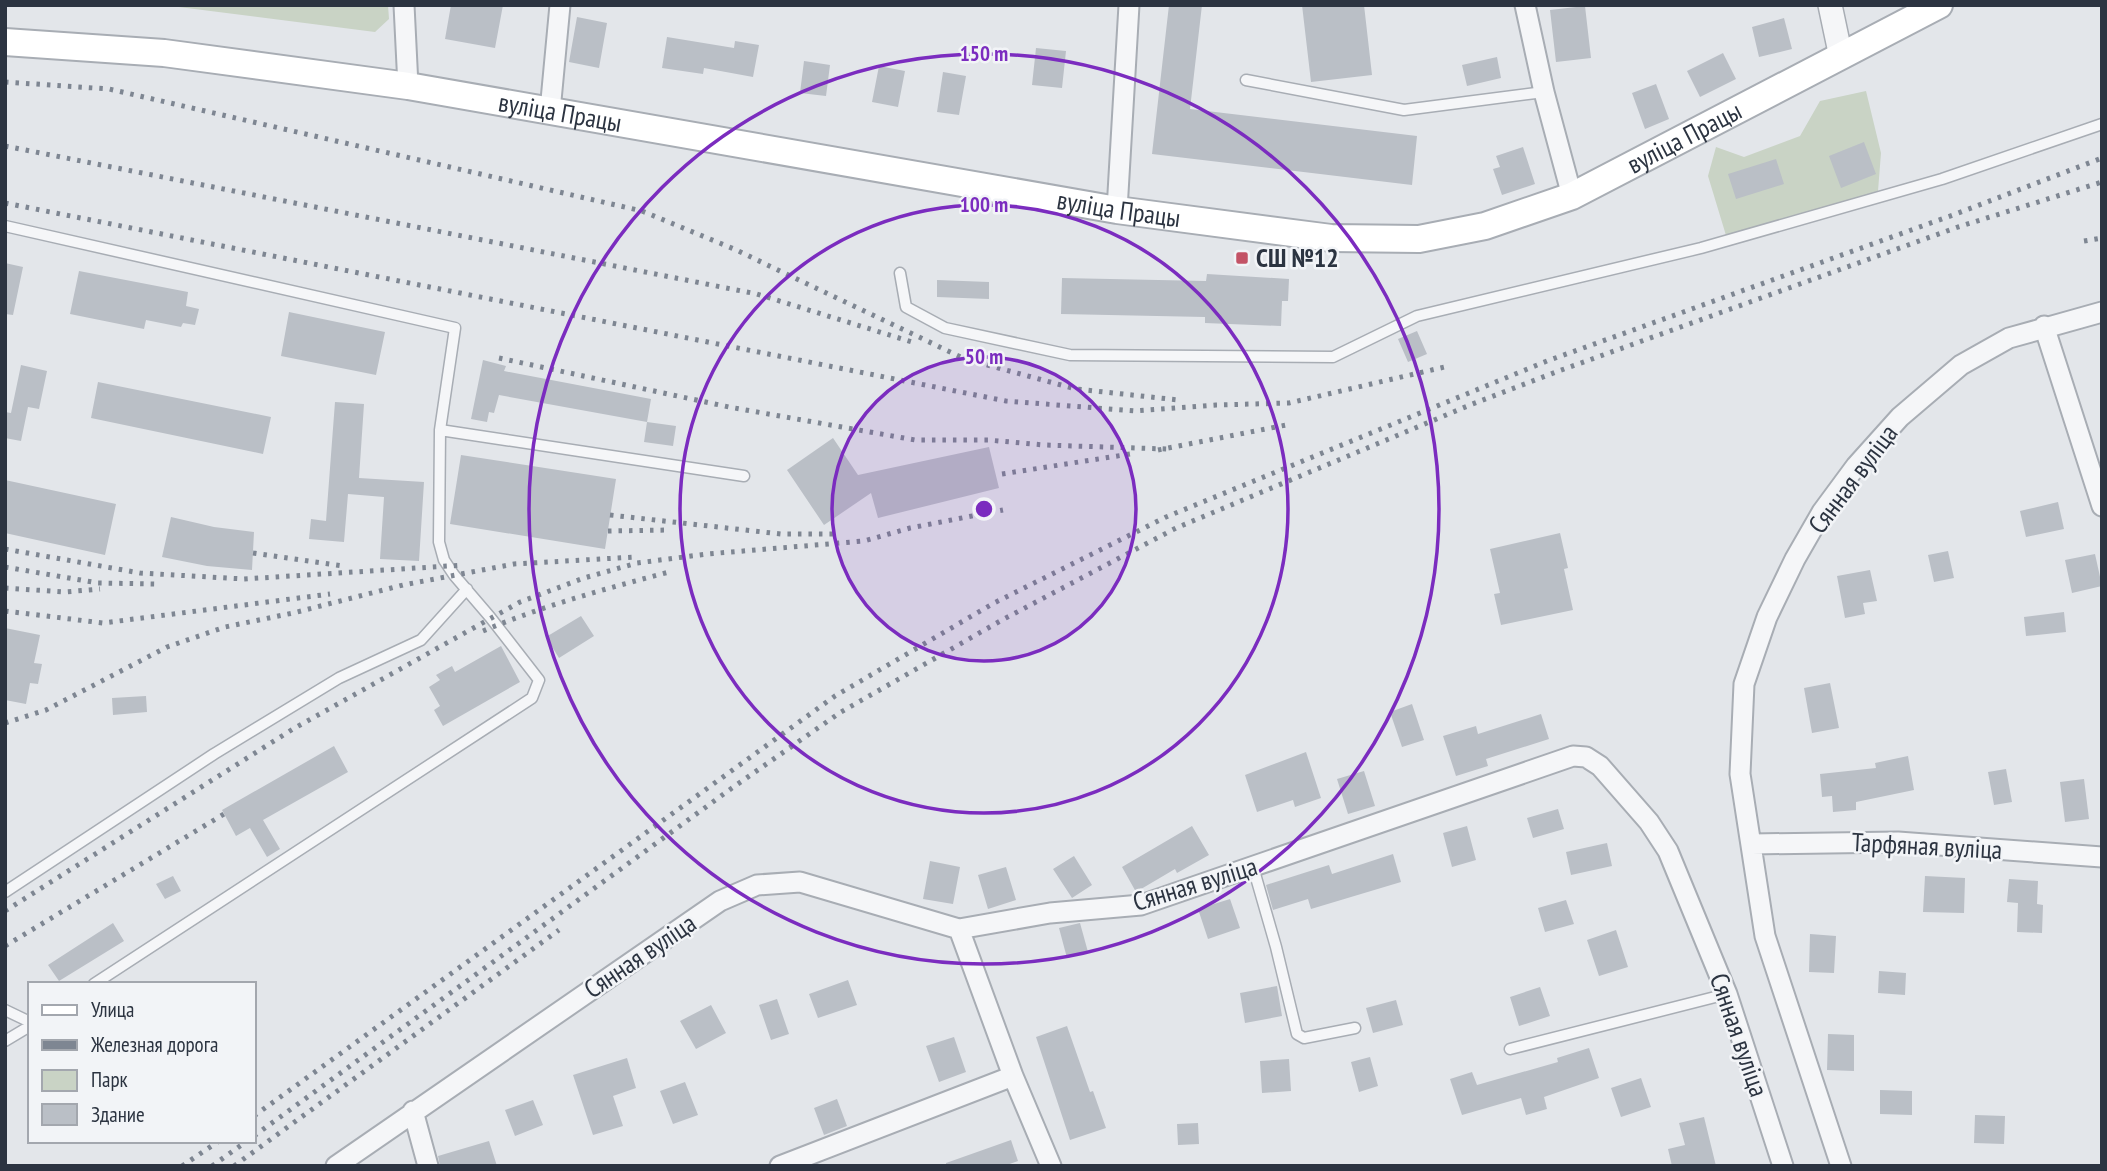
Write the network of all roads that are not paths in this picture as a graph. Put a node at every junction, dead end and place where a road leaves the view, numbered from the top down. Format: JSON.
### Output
{"nodes":[{"id":1,"x":404,"y":5,"type":"edge"},
{"id":2,"x":560,"y":5,"type":"edge"},
{"id":3,"x":1129,"y":5,"type":"edge"},
{"id":4,"x":1525,"y":5,"type":"edge"},
{"id":5,"x":1830,"y":5,"type":"edge"},
{"id":6,"x":1938,"y":5,"type":"edge"},
{"id":7,"x":5,"y":42,"type":"edge"},
{"id":8,"x":1842,"y":57,"type":"junction"},
{"id":9,"x":1246,"y":80,"type":"dead end"},
{"id":10,"x":408,"y":86,"type":"junction"},
{"id":11,"x":1544,"y":92,"type":"junction"},
{"id":12,"x":550,"y":111,"type":"junction"},
{"id":13,"x":2102,"y":124,"type":"edge"},
{"id":14,"x":1572,"y":196,"type":"junction"},
{"id":15,"x":1117,"y":210,"type":"junction"},
{"id":16,"x":5,"y":226,"type":"edge"},
{"id":17,"x":900,"y":273,"type":"dead end"},
{"id":18,"x":2102,"y":312,"type":"edge"},
{"id":19,"x":2044,"y":326,"type":"junction"},
{"id":20,"x":440,"y":430,"type":"junction"},
{"id":21,"x":744,"y":476,"type":"dead end"},
{"id":22,"x":2102,"y":506,"type":"edge"},
{"id":23,"x":467,"y":589,"type":"junction"},
{"id":24,"x":1752,"y":844,"type":"junction"},
{"id":25,"x":2102,"y":857,"type":"edge"},
{"id":26,"x":1253,"y":867,"type":"junction"},
{"id":27,"x":5,"y":892,"type":"edge"},
{"id":28,"x":959,"y":929,"type":"junction"},
{"id":29,"x":97,"y":982,"type":"edge"},
{"id":30,"x":1727,"y":994,"type":"junction"},
{"id":31,"x":5,"y":1010,"type":"edge"},
{"id":32,"x":28,"y":1023,"type":"edge"},
{"id":33,"x":28,"y":1025,"type":"edge"},
{"id":34,"x":1355,"y":1028,"type":"dead end"},
{"id":35,"x":5,"y":1041,"type":"edge"},
{"id":36,"x":1510,"y":1049,"type":"dead end"},
{"id":37,"x":1013,"y":1076,"type":"junction"},
{"id":38,"x":413,"y":1111,"type":"junction"},
{"id":39,"x":336,"y":1166,"type":"edge"},
{"id":40,"x":428,"y":1166,"type":"edge"},
{"id":41,"x":780,"y":1166,"type":"edge"},
{"id":42,"x":1051,"y":1166,"type":"edge"},
{"id":43,"x":1783,"y":1166,"type":"edge"},
{"id":44,"x":1841,"y":1166,"type":"edge"}],
"edges":[{"from":1,"to":10,"type":"street"},
{"from":2,"to":12,"type":"street"},
{"from":3,"to":15,"type":"street"},
{"from":4,"to":11,"type":"street"},
{"from":5,"to":8,"type":"street"},
{"from":6,"to":8,"type":"main road","name":"вуліца Працы"},
{"from":7,"to":10,"type":"main road","name":"вуліца Працы"},
{"from":8,"to":14,"type":"main road","name":"вуліца Працы"},
{"from":9,"to":11,"type":"lane"},
{"from":10,"to":12,"type":"main road","name":"вуліца Працы"},
{"from":11,"to":14,"type":"street"},
{"from":12,"to":15,"type":"main road","name":"вуліца Працы"},
{"from":13,"to":17,"type":"lane"},
{"from":14,"to":15,"type":"main road","name":"вуліца Працы"},
{"from":16,"to":20,"type":"lane"},
{"from":18,"to":19,"type":"street","name":"Сянная вуліца"},
{"from":19,"to":22,"type":"street"},
{"from":19,"to":24,"type":"street","name":"Сянная вуліца"},
{"from":20,"to":21,"type":"lane"},
{"from":20,"to":23,"type":"lane"},
{"from":23,"to":27,"type":"lane"},
{"from":23,"to":29,"type":"lane"},
{"from":24,"to":25,"type":"street","name":"Тарфяная вуліца"},
{"from":24,"to":44,"type":"street","name":"Сянная вуліца"},
{"from":26,"to":28,"type":"street","name":"Сянная вуліца"},
{"from":26,"to":30,"type":"street","name":"Сянная вуліца"},
{"from":26,"to":34,"type":"lane"},
{"from":28,"to":37,"type":"street"},
{"from":28,"to":38,"type":"street","name":"Сянная вуліца"},
{"from":30,"to":36,"type":"lane"},
{"from":30,"to":43,"type":"street","name":"Сянная вуліца"},
{"from":31,"to":32,"type":"lane"},
{"from":33,"to":35,"type":"lane"},
{"from":37,"to":41,"type":"street"},
{"from":37,"to":42,"type":"street"},
{"from":38,"to":39,"type":"street","name":"Сянная вуліца"},
{"from":38,"to":40,"type":"street"}]}
